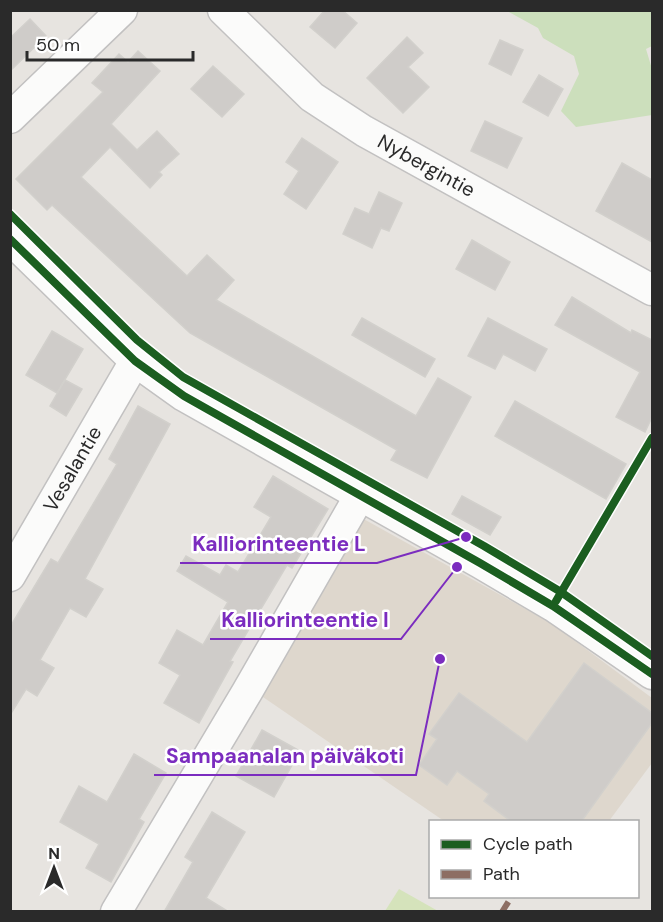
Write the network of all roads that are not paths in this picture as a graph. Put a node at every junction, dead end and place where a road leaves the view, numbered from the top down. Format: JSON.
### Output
{"nodes":[{"id":1,"x":122,"y":10,"type":"edge"},
{"id":2,"x":223,"y":10,"type":"edge"},
{"id":3,"x":10,"y":118,"type":"edge"},
{"id":4,"x":10,"y":239,"type":"edge"},
{"id":5,"x":652,"y":290,"type":"edge"},
{"id":6,"x":135,"y":361,"type":"junction"},
{"id":7,"x":359,"y":497,"type":"junction"},
{"id":8,"x":10,"y":576,"type":"edge"},
{"id":9,"x":652,"y":674,"type":"edge"},
{"id":10,"x":116,"y":912,"type":"edge"}],
"edges":[{"from":1,"to":3,"type":"street"},
{"from":2,"to":5,"type":"street","name":"Nybergintie"},
{"from":4,"to":6,"type":"street"},
{"from":6,"to":7,"type":"street"},
{"from":6,"to":8,"type":"street","name":"Vesalantie"},
{"from":7,"to":9,"type":"street"},
{"from":7,"to":10,"type":"street"}]}
